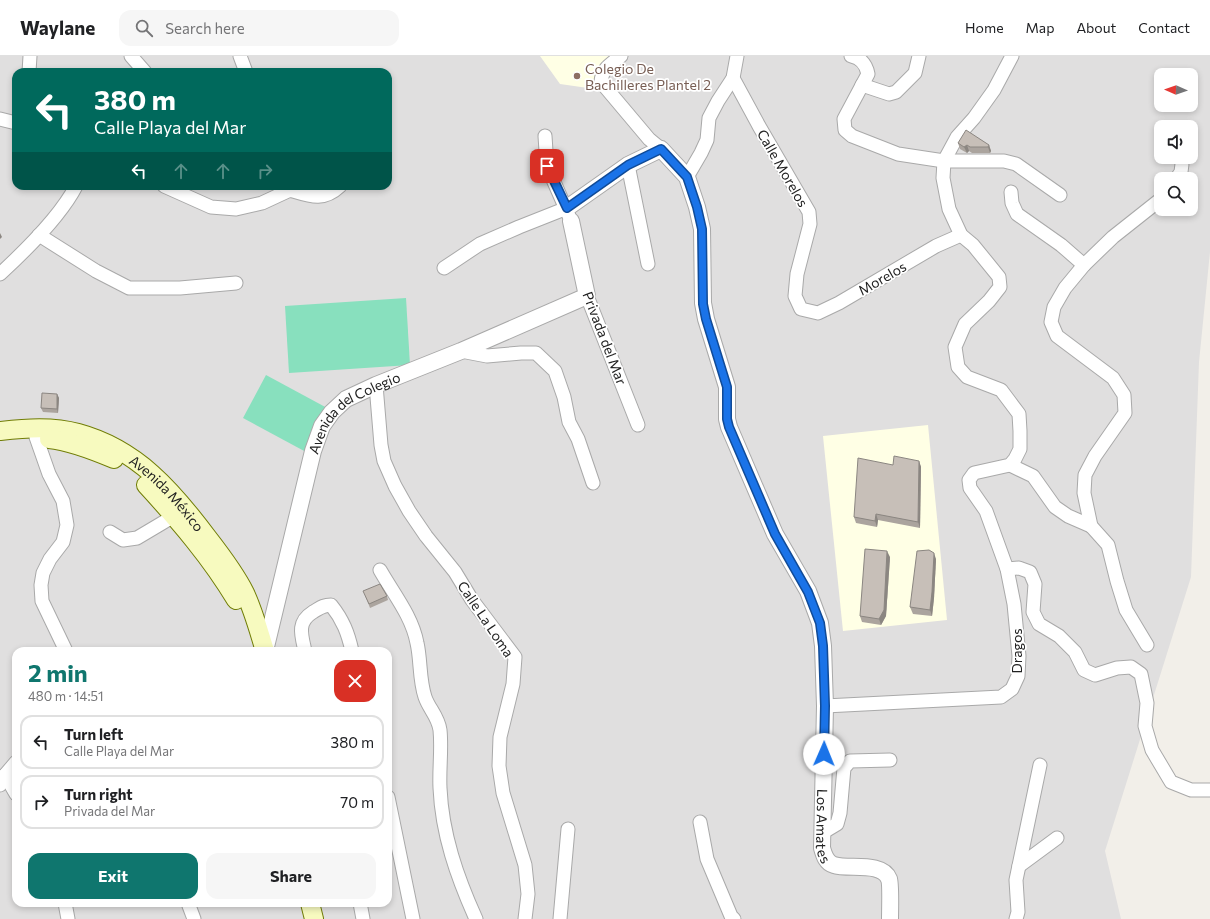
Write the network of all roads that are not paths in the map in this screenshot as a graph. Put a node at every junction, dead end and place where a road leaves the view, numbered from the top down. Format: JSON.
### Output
{"nodes":[{"id":1,"x":30,"y":56,"type":"edge"},
{"id":2,"x":131,"y":56,"type":"edge"},
{"id":3,"x":240,"y":56,"type":"edge"},
{"id":4,"x":621,"y":56,"type":"edge"},
{"id":5,"x":737,"y":56,"type":"edge"},
{"id":6,"x":850,"y":56,"type":"edge"},
{"id":7,"x":919,"y":56,"type":"edge"},
{"id":8,"x":1012,"y":56,"type":"edge"},
{"id":9,"x":29,"y":68,"type":"edge"},
{"id":10,"x":142,"y":68,"type":"edge"},
{"id":11,"x":244,"y":68,"type":"edge"},
{"id":12,"x":733,"y":78,"type":"junction"},
{"id":13,"x":862,"y":85,"type":"junction"},
{"id":14,"x":0,"y":119,"type":"edge"},
{"id":15,"x":12,"y":123,"type":"edge"},
{"id":16,"x":545,"y":136,"type":"dead end"},
{"id":17,"x":661,"y":149,"type":"junction"},
{"id":18,"x":944,"y":161,"type":"junction"},
{"id":19,"x":1182,"y":164,"type":"dead end"},
{"id":20,"x":628,"y":165,"type":"junction"},
{"id":21,"x":1181,"y":172,"type":"edge"},
{"id":22,"x":687,"y":177,"type":"junction"},
{"id":23,"x":74,"y":190,"type":"edge"},
{"id":24,"x":172,"y":190,"type":"edge"},
{"id":25,"x":290,"y":190,"type":"edge"},
{"id":26,"x":290,"y":190,"type":"edge"},
{"id":27,"x":335,"y":190,"type":"edge"},
{"id":28,"x":1012,"y":192,"type":"dead end"},
{"id":29,"x":1060,"y":195,"type":"dead end"},
{"id":30,"x":1154,"y":205,"type":"edge"},
{"id":31,"x":569,"y":215,"type":"junction"},
{"id":32,"x":39,"y":235,"type":"junction"},
{"id":33,"x":961,"y":235,"type":"junction"},
{"id":34,"x":648,"y":264,"type":"dead end"},
{"id":35,"x":1084,"y":265,"type":"junction"},
{"id":36,"x":444,"y":268,"type":"dead end"},
{"id":37,"x":0,"y":274,"type":"edge"},
{"id":38,"x":236,"y":283,"type":"dead end"},
{"id":39,"x":587,"y":296,"type":"junction"},
{"id":40,"x":801,"y":308,"type":"joint"},
{"id":41,"x":461,"y":351,"type":"junction"},
{"id":42,"x":376,"y":385,"type":"junction"},
{"id":43,"x":638,"y":425,"type":"dead end"},
{"id":44,"x":0,"y":431,"type":"edge"},
{"id":45,"x":35,"y":432,"type":"junction"},
{"id":46,"x":0,"y":440,"type":"edge"},
{"id":47,"x":1010,"y":465,"type":"junction"},
{"id":48,"x":593,"y":483,"type":"dead end"},
{"id":49,"x":174,"y":516,"type":"junction"},
{"id":50,"x":1091,"y":526,"type":"junction"},
{"id":51,"x":110,"y":532,"type":"dead end"},
{"id":52,"x":1007,"y":569,"type":"junction"},
{"id":53,"x":380,"y":570,"type":"dead end"},
{"id":54,"x":1147,"y":645,"type":"dead end"},
{"id":55,"x":64,"y":647,"type":"edge"},
{"id":56,"x":251,"y":647,"type":"edge"},
{"id":57,"x":264,"y":647,"type":"edge"},
{"id":58,"x":266,"y":647,"type":"edge"},
{"id":59,"x":304,"y":647,"type":"edge"},
{"id":60,"x":351,"y":647,"type":"edge"},
{"id":61,"x":825,"y":706,"type":"junction"},
{"id":62,"x":890,"y":760,"type":"dead end"},
{"id":63,"x":1040,"y":765,"type":"dead end"},
{"id":64,"x":12,"y":767,"type":"edge"},
{"id":65,"x":2,"y":780,"type":"edge"},
{"id":66,"x":12,"y":790,"type":"edge"},
{"id":67,"x":1210,"y":790,"type":"edge"},
{"id":68,"x":392,"y":817,"type":"edge"},
{"id":69,"x":700,"y":822,"type":"dead end"},
{"id":70,"x":568,"y":829,"type":"dead end"},
{"id":71,"x":822,"y":833,"type":"junction"},
{"id":72,"x":1056,"y":838,"type":"dead end"},
{"id":73,"x":1019,"y":866,"type":"junction"},
{"id":74,"x":66,"y":907,"type":"edge"},
{"id":75,"x":190,"y":907,"type":"edge"},
{"id":76,"x":311,"y":907,"type":"edge"},
{"id":77,"x":321,"y":907,"type":"edge"},
{"id":78,"x":361,"y":907,"type":"edge"},
{"id":79,"x":68,"y":919,"type":"edge"},
{"id":80,"x":194,"y":919,"type":"edge"},
{"id":81,"x":314,"y":919,"type":"edge"},
{"id":82,"x":324,"y":919,"type":"edge"},
{"id":83,"x":363,"y":919,"type":"edge"},
{"id":84,"x":413,"y":919,"type":"edge"},
{"id":85,"x":476,"y":919,"type":"edge"},
{"id":86,"x":525,"y":919,"type":"edge"},
{"id":87,"x":560,"y":919,"type":"edge"},
{"id":88,"x":734,"y":919,"type":"edge"},
{"id":89,"x":890,"y":919,"type":"edge"},
{"id":90,"x":1016,"y":919,"type":"edge"}],
"edges":[{"from":1,"to":9,"type":"street"},
{"from":2,"to":10,"type":"street"},
{"from":3,"to":11,"type":"street"},
{"from":4,"to":17,"type":"street","name":"Los Amates"},
{"from":5,"to":12,"type":"street"},
{"from":6,"to":13,"type":"street"},
{"from":7,"to":13,"type":"street"},
{"from":8,"to":18,"type":"street"},
{"from":12,"to":22,"type":"street"},
{"from":12,"to":40,"type":"street","name":"Calle Morelos"},
{"from":13,"to":18,"type":"street"},
{"from":14,"to":15,"type":"street"},
{"from":16,"to":31,"type":"street","name":"Privada del Mar"},
{"from":17,"to":20,"type":"street"},
{"from":17,"to":22,"type":"street","name":"Los Amates"},
{"from":18,"to":29,"type":"street"},
{"from":18,"to":33,"type":"street"},
{"from":19,"to":21,"type":"street"},
{"from":20,"to":31,"type":"street"},
{"from":20,"to":34,"type":"street"},
{"from":22,"to":61,"type":"street","name":"Los Amates"},
{"from":23,"to":32,"type":"street"},
{"from":24,"to":25,"type":"street"},
{"from":26,"to":27,"type":"street"},
{"from":28,"to":35,"type":"street"},
{"from":30,"to":35,"type":"street"},
{"from":31,"to":36,"type":"street"},
{"from":31,"to":39,"type":"street","name":"Privada del Mar"},
{"from":32,"to":37,"type":"street"},
{"from":32,"to":38,"type":"street"},
{"from":33,"to":40,"type":"street","name":"Morelos"},
{"from":33,"to":47,"type":"street"},
{"from":35,"to":50,"type":"street"},
{"from":39,"to":41,"type":"street","name":"Avenida del Colegio"},
{"from":39,"to":43,"type":"street","name":"Privada del Mar"},
{"from":41,"to":42,"type":"street","name":"Avenida del Colegio"},
{"from":41,"to":48,"type":"street"},
{"from":42,"to":58,"type":"street","name":"Avenida del Colegio"},
{"from":42,"to":86,"type":"street","name":"Calle La Loma"},
{"from":44,"to":45,"type":"main road","name":"Avenida México"},
{"from":45,"to":46,"type":"main road","name":"Avenida México"},
{"from":45,"to":49,"type":"main road","name":"Avenida México"},
{"from":45,"to":55,"type":"street"},
{"from":45,"to":57,"type":"main road","name":"Avenida México"},
{"from":47,"to":50,"type":"street"},
{"from":47,"to":52,"type":"street","name":"Dragos"},
{"from":49,"to":51,"type":"street"},
{"from":49,"to":56,"type":"main road","name":"Avenida México"},
{"from":50,"to":54,"type":"street"},
{"from":52,"to":61,"type":"street","name":"Dragos"},
{"from":52,"to":67,"type":"street"},
{"from":53,"to":85,"type":"street"},
{"from":59,"to":60,"type":"street"},
{"from":61,"to":71,"type":"street","name":"Los Amates"},
{"from":62,"to":71,"type":"street"},
{"from":63,"to":73,"type":"street"},
{"from":64,"to":65,"type":"street"},
{"from":65,"to":66,"type":"street"},
{"from":68,"to":84,"type":"street"},
{"from":69,"to":88,"type":"street"},
{"from":70,"to":87,"type":"street"},
{"from":71,"to":89,"type":"street","name":"Los Amates"},
{"from":72,"to":73,"type":"street"},
{"from":73,"to":90,"type":"street"},
{"from":74,"to":79,"type":"street"},
{"from":75,"to":80,"type":"street"},
{"from":76,"to":81,"type":"main road"},
{"from":77,"to":82,"type":"main road"},
{"from":78,"to":83,"type":"street"}]}
